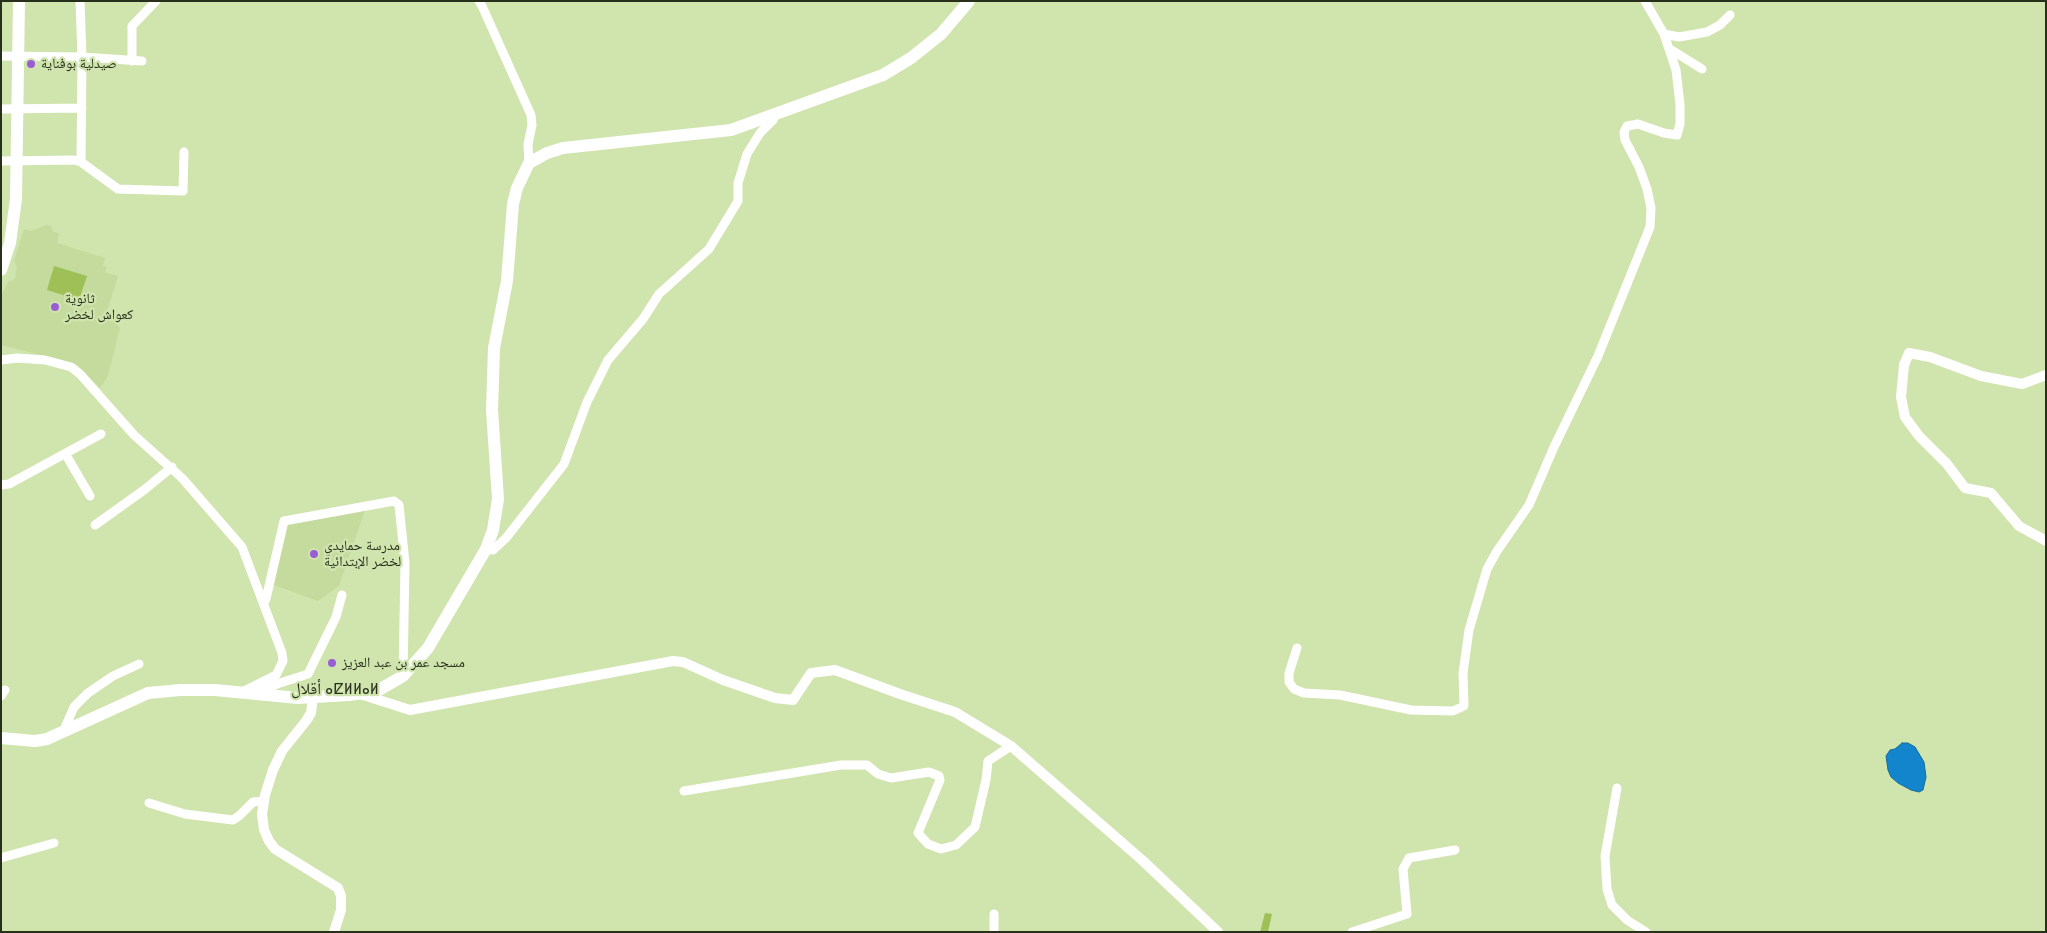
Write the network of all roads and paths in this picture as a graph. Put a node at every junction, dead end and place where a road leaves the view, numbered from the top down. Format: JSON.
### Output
{"nodes":[{"id":1,"x":18,"y":1,"type":"edge"},
{"id":2,"x":80,"y":1,"type":"edge"},
{"id":3,"x":156,"y":1,"type":"edge"},
{"id":4,"x":478,"y":1,"type":"edge"},
{"id":5,"x":969,"y":1,"type":"edge"},
{"id":6,"x":1645,"y":1,"type":"edge"},
{"id":7,"x":1730,"y":15,"type":"dead end"},
{"id":8,"x":1664,"y":34,"type":"junction"},
{"id":9,"x":1670,"y":49,"type":"junction"},
{"id":10,"x":1,"y":56,"type":"edge"},
{"id":11,"x":18,"y":57,"type":"junction"},
{"id":12,"x":82,"y":57,"type":"junction"},
{"id":13,"x":132,"y":61,"type":"junction"},
{"id":14,"x":142,"y":61,"type":"dead end"},
{"id":15,"x":1702,"y":69,"type":"dead end"},
{"id":16,"x":82,"y":108,"type":"junction"},
{"id":17,"x":1,"y":109,"type":"edge"},
{"id":18,"x":18,"y":109,"type":"junction"},
{"id":19,"x":776,"y":114,"type":"junction"},
{"id":20,"x":184,"y":152,"type":"dead end"},
{"id":21,"x":1,"y":161,"type":"edge"},
{"id":22,"x":18,"y":161,"type":"junction"},
{"id":23,"x":81,"y":162,"type":"junction"},
{"id":24,"x":529,"y":164,"type":"junction"},
{"id":25,"x":1,"y":270,"type":"edge"},
{"id":26,"x":1,"y":360,"type":"edge"},
{"id":27,"x":2046,"y":375,"type":"edge"},
{"id":28,"x":101,"y":434,"type":"dead end"},
{"id":29,"x":66,"y":455,"type":"junction"},
{"id":30,"x":172,"y":467,"type":"junction"},
{"id":31,"x":1,"y":485,"type":"edge"},
{"id":32,"x":90,"y":496,"type":"dead end"},
{"id":33,"x":95,"y":525,"type":"dead end"},
{"id":34,"x":2046,"y":540,"type":"edge"},
{"id":35,"x":486,"y":550,"type":"junction"},
{"id":36,"x":342,"y":595,"type":"dead end"},
{"id":37,"x":264,"y":602,"type":"junction"},
{"id":38,"x":1297,"y":648,"type":"dead end"},
{"id":39,"x":139,"y":664,"type":"dead end"},
{"id":40,"x":403,"y":676,"type":"junction"},
{"id":41,"x":248,"y":693,"type":"junction"},
{"id":42,"x":359,"y":694,"type":"junction"},
{"id":43,"x":313,"y":698,"type":"junction"},
{"id":44,"x":63,"y":732,"type":"junction"},
{"id":45,"x":1,"y":738,"type":"edge"},
{"id":46,"x":1011,"y":746,"type":"junction"},
{"id":47,"x":1617,"y":788,"type":"dead end"},
{"id":48,"x":684,"y":791,"type":"dead end"},
{"id":49,"x":264,"y":801,"type":"junction"},
{"id":50,"x":149,"y":803,"type":"dead end"},
{"id":51,"x":54,"y":843,"type":"dead end"},
{"id":52,"x":1455,"y":850,"type":"dead end"},
{"id":53,"x":1,"y":858,"type":"edge"},
{"id":54,"x":994,"y":914,"type":"dead end"},
{"id":55,"x":334,"y":932,"type":"edge"},
{"id":56,"x":994,"y":932,"type":"edge"},
{"id":57,"x":1218,"y":932,"type":"edge"},
{"id":58,"x":1352,"y":932,"type":"edge"},
{"id":59,"x":1646,"y":932,"type":"edge"}],
"edges":[{"from":1,"to":11,"type":"main road"},
{"from":2,"to":12,"type":"street"},
{"from":3,"to":13,"type":"street"},
{"from":4,"to":24,"type":"street"},
{"from":5,"to":19,"type":"main road"},
{"from":6,"to":8,"type":"street"},
{"from":7,"to":8,"type":"street"},
{"from":8,"to":9,"type":"street"},
{"from":9,"to":15,"type":"street"},
{"from":9,"to":38,"type":"street"},
{"from":10,"to":11,"type":"street"},
{"from":11,"to":12,"type":"street"},
{"from":11,"to":18,"type":"main road"},
{"from":12,"to":13,"type":"street"},
{"from":12,"to":16,"type":"street"},
{"from":13,"to":14,"type":"street"},
{"from":16,"to":18,"type":"street"},
{"from":16,"to":23,"type":"street"},
{"from":17,"to":18,"type":"street"},
{"from":18,"to":22,"type":"main road"},
{"from":19,"to":24,"type":"main road"},
{"from":19,"to":35,"type":"street"},
{"from":20,"to":23,"type":"street"},
{"from":21,"to":22,"type":"street"},
{"from":22,"to":23,"type":"street"},
{"from":22,"to":25,"type":"main road"},
{"from":24,"to":35,"type":"main road"},
{"from":26,"to":30,"type":"street"},
{"from":27,"to":34,"type":"street"},
{"from":28,"to":29,"type":"street"},
{"from":29,"to":31,"type":"street"},
{"from":29,"to":32,"type":"street"},
{"from":30,"to":33,"type":"street"},
{"from":30,"to":37,"type":"street"},
{"from":35,"to":40,"type":"main road"},
{"from":36,"to":41,"type":"street"},
{"from":37,"to":40,"type":"street"},
{"from":37,"to":41,"type":"street"},
{"from":39,"to":44,"type":"street"},
{"from":40,"to":42,"type":"main road"},
{"from":41,"to":43,"type":"main road"},
{"from":41,"to":44,"type":"main road"},
{"from":42,"to":43,"type":"main road"},
{"from":42,"to":46,"type":"street"},
{"from":43,"to":49,"type":"street"},
{"from":44,"to":45,"type":"main road"},
{"from":46,"to":48,"type":"street"},
{"from":46,"to":57,"type":"street"},
{"from":47,"to":59,"type":"street"},
{"from":49,"to":50,"type":"street"},
{"from":49,"to":55,"type":"street"},
{"from":51,"to":53,"type":"street"},
{"from":52,"to":58,"type":"street"},
{"from":54,"to":56,"type":"street"}]}
